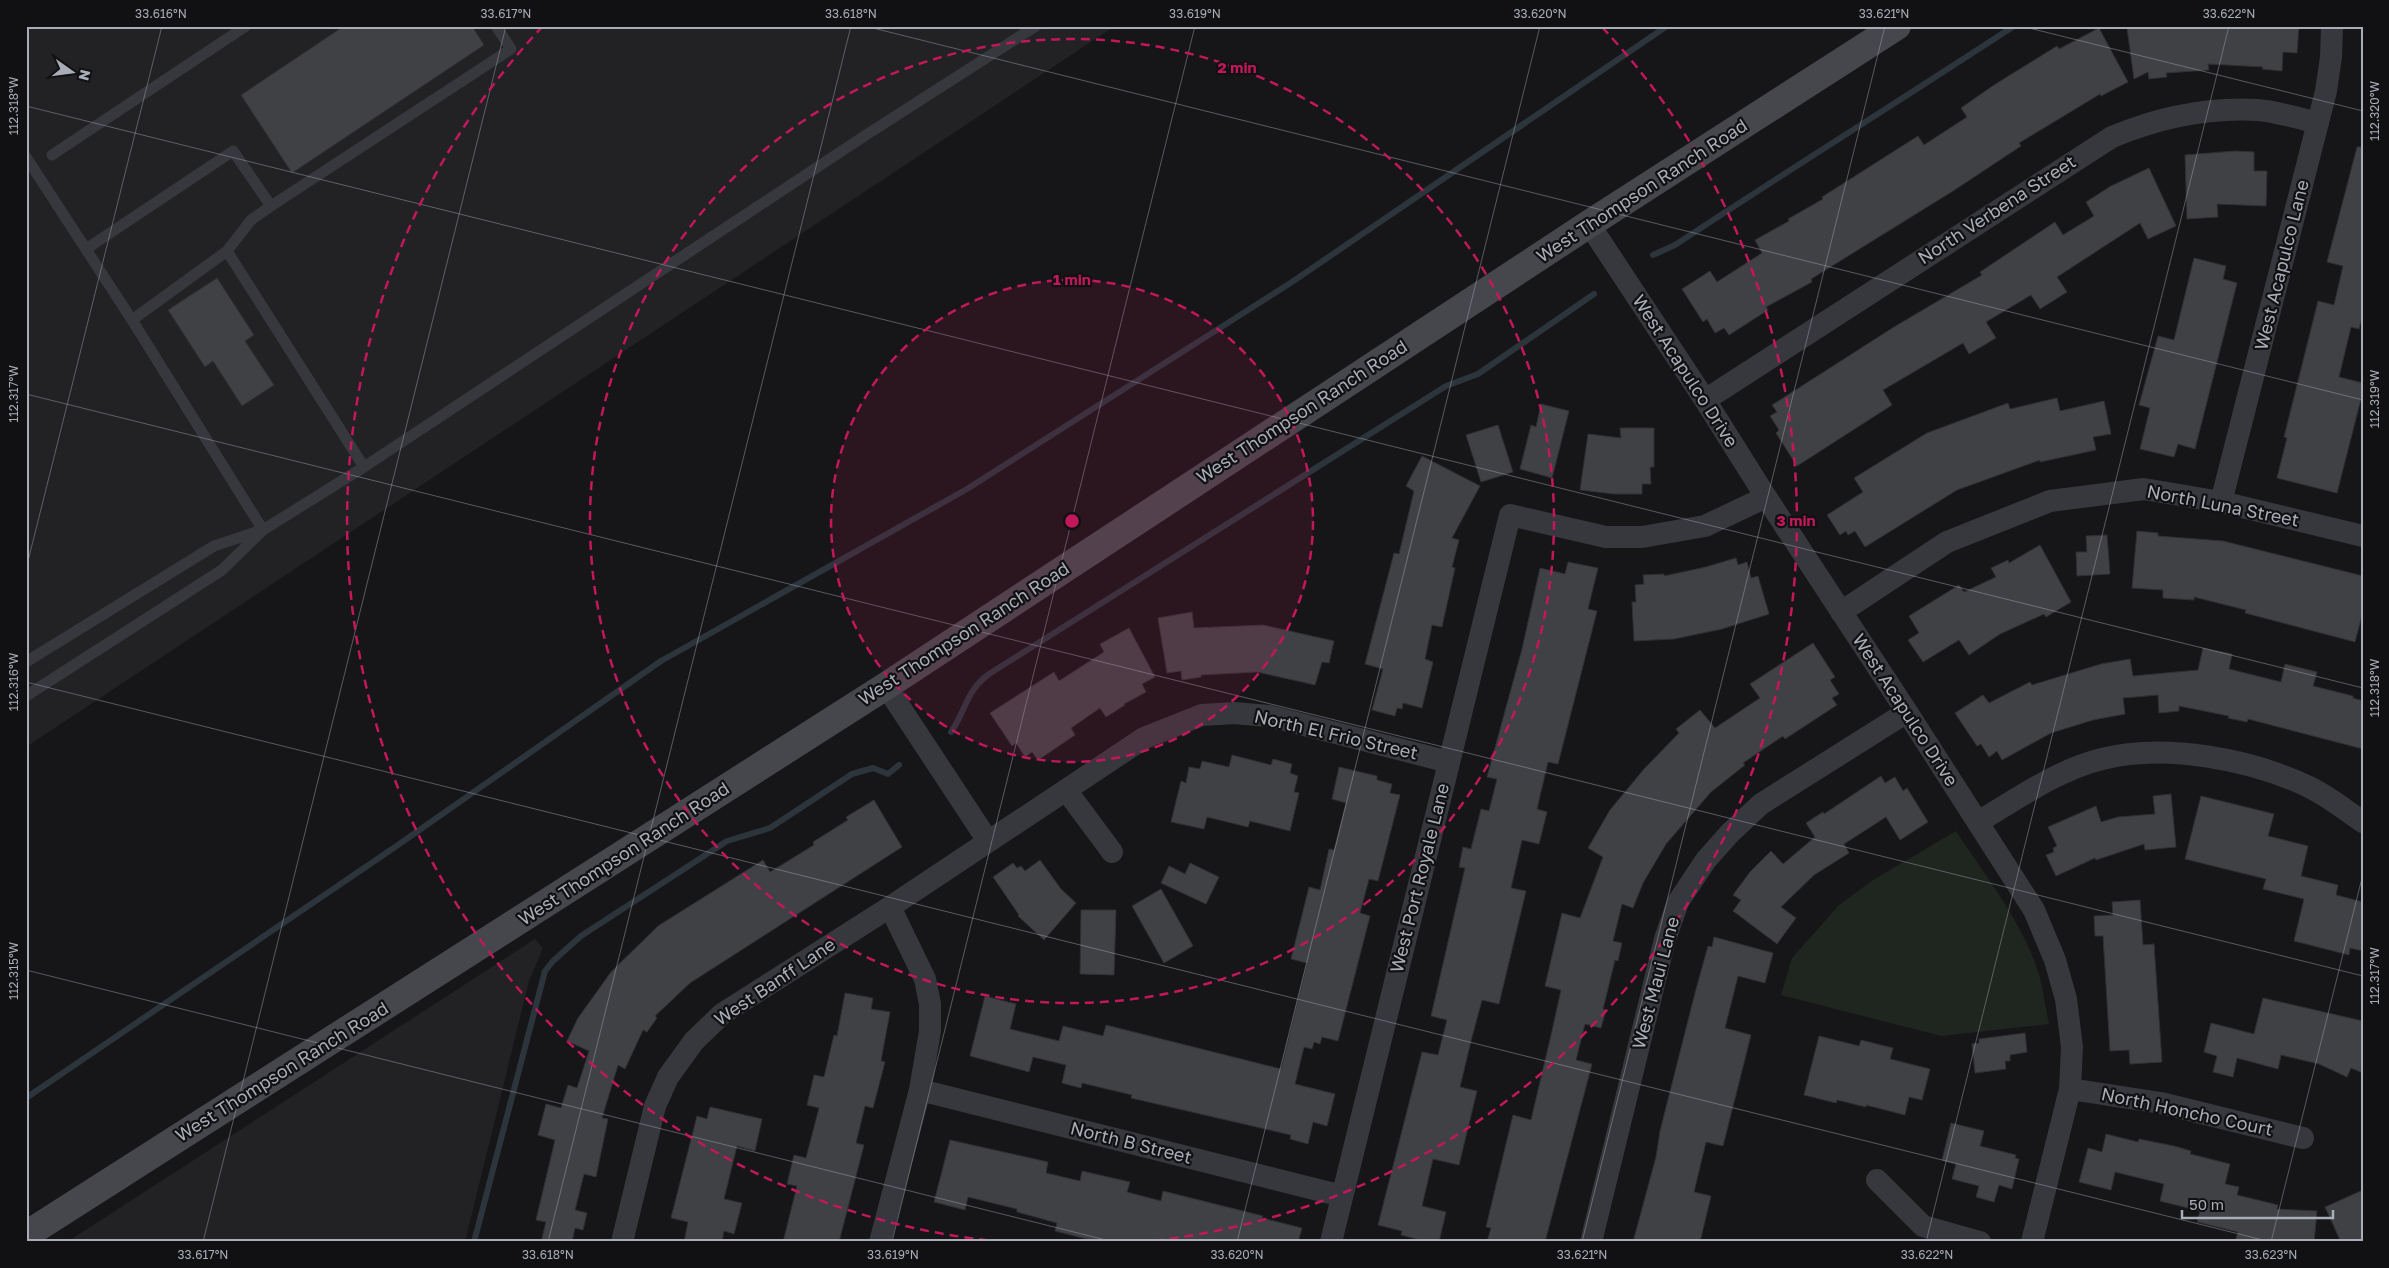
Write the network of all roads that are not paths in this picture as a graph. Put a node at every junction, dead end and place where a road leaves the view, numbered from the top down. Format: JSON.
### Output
{"nodes":[{"id":1,"x":246,"y":26,"type":"edge"},
{"id":2,"x":496,"y":26,"type":"edge"},
{"id":3,"x":1036,"y":26,"type":"edge"},
{"id":4,"x":1897,"y":26,"type":"edge"},
{"id":5,"x":2332,"y":26,"type":"edge"},
{"id":6,"x":2318,"y":123,"type":"junction"},
{"id":7,"x":52,"y":155,"type":"dead end"},
{"id":8,"x":26,"y":157,"type":"edge"},
{"id":9,"x":272,"y":206,"type":"junction"},
{"id":10,"x":1589,"y":224,"type":"junction"},
{"id":11,"x":86,"y":249,"type":"junction"},
{"id":12,"x":227,"y":250,"type":"junction"},
{"id":13,"x":132,"y":320,"type":"junction"},
{"id":14,"x":1705,"y":400,"type":"junction"},
{"id":15,"x":364,"y":467,"type":"junction"},
{"id":16,"x":1766,"y":497,"type":"junction"},
{"id":17,"x":2221,"y":502,"type":"junction"},
{"id":18,"x":263,"y":530,"type":"junction"},
{"id":19,"x":2363,"y":536,"type":"edge"},
{"id":20,"x":1841,"y":612,"type":"junction"},
{"id":21,"x":26,"y":662,"type":"edge"},
{"id":22,"x":886,"y":686,"type":"junction"},
{"id":23,"x":26,"y":696,"type":"edge"},
{"id":24,"x":1907,"y":712,"type":"junction"},
{"id":25,"x":1449,"y":762,"type":"junction"},
{"id":26,"x":1066,"y":790,"type":"junction"},
{"id":27,"x":1978,"y":822,"type":"junction"},
{"id":28,"x":2363,"y":822,"type":"edge"},
{"id":29,"x":988,"y":841,"type":"junction"},
{"id":30,"x":1112,"y":852,"type":"dead end"},
{"id":31,"x":890,"y":907,"type":"junction"},
{"id":32,"x":2070,"y":1089,"type":"junction"},
{"id":33,"x":920,"y":1090,"type":"junction"},
{"id":34,"x":2303,"y":1138,"type":"dead end"},
{"id":35,"x":1877,"y":1180,"type":"dead end"},
{"id":36,"x":1342,"y":1196,"type":"junction"},
{"id":37,"x":26,"y":1235,"type":"edge"},
{"id":38,"x":622,"y":1242,"type":"edge"},
{"id":39,"x":880,"y":1242,"type":"edge"},
{"id":40,"x":1330,"y":1242,"type":"edge"},
{"id":41,"x":1591,"y":1242,"type":"edge"},
{"id":42,"x":1980,"y":1242,"type":"edge"},
{"id":43,"x":2032,"y":1242,"type":"edge"}],
"edges":[{"from":1,"to":7,"type":"lane"},
{"from":2,"to":9,"type":"lane"},
{"from":3,"to":15,"type":"lane"},
{"from":4,"to":10,"type":"main road","name":"West Thompson Ranch Road"},
{"from":5,"to":6,"type":"street","name":"West Acapulco Lane"},
{"from":6,"to":14,"type":"street","name":"North Verbena Street"},
{"from":6,"to":17,"type":"street","name":"West Acapulco Lane"},
{"from":8,"to":11,"type":"lane"},
{"from":9,"to":11,"type":"lane"},
{"from":9,"to":12,"type":"lane"},
{"from":10,"to":14,"type":"street","name":"West Acapulco Drive"},
{"from":10,"to":22,"type":"main road","name":"West Thompson Ranch Road"},
{"from":11,"to":13,"type":"lane"},
{"from":12,"to":13,"type":"lane"},
{"from":12,"to":15,"type":"lane"},
{"from":13,"to":18,"type":"lane"},
{"from":14,"to":16,"type":"street","name":"West Acapulco Drive"},
{"from":15,"to":18,"type":"lane"},
{"from":16,"to":20,"type":"street","name":"West Acapulco Drive"},
{"from":16,"to":25,"type":"street","name":"West Port Royale Lane"},
{"from":17,"to":19,"type":"street","name":"North Luna Street"},
{"from":17,"to":20,"type":"street","name":"North Luna Street"},
{"from":18,"to":21,"type":"lane"},
{"from":18,"to":23,"type":"lane"},
{"from":20,"to":24,"type":"street","name":"West Acapulco Drive"},
{"from":22,"to":29,"type":"street"},
{"from":22,"to":37,"type":"main road","name":"West Thompson Ranch Road"},
{"from":24,"to":27,"type":"street","name":"West Acapulco Drive"},
{"from":24,"to":41,"type":"street","name":"West Maui Lane"},
{"from":25,"to":26,"type":"street","name":"North El Frio Street"},
{"from":25,"to":36,"type":"street","name":"West Port Royale Lane"},
{"from":26,"to":29,"type":"street","name":"North El Frio Street"},
{"from":26,"to":30,"type":"street"},
{"from":27,"to":28,"type":"street"},
{"from":27,"to":32,"type":"street","name":"West Acapulco Drive"},
{"from":29,"to":31,"type":"street","name":"West Banff Lane"},
{"from":31,"to":33,"type":"street"},
{"from":31,"to":38,"type":"street","name":"West Banff Lane"},
{"from":32,"to":34,"type":"street","name":"North Honcho Court"},
{"from":32,"to":43,"type":"street","name":"West Acapulco Drive"},
{"from":33,"to":36,"type":"street","name":"North B Street"},
{"from":33,"to":39,"type":"street"},
{"from":35,"to":42,"type":"street"},
{"from":36,"to":40,"type":"street","name":"West Port Royale Lane"}]}
